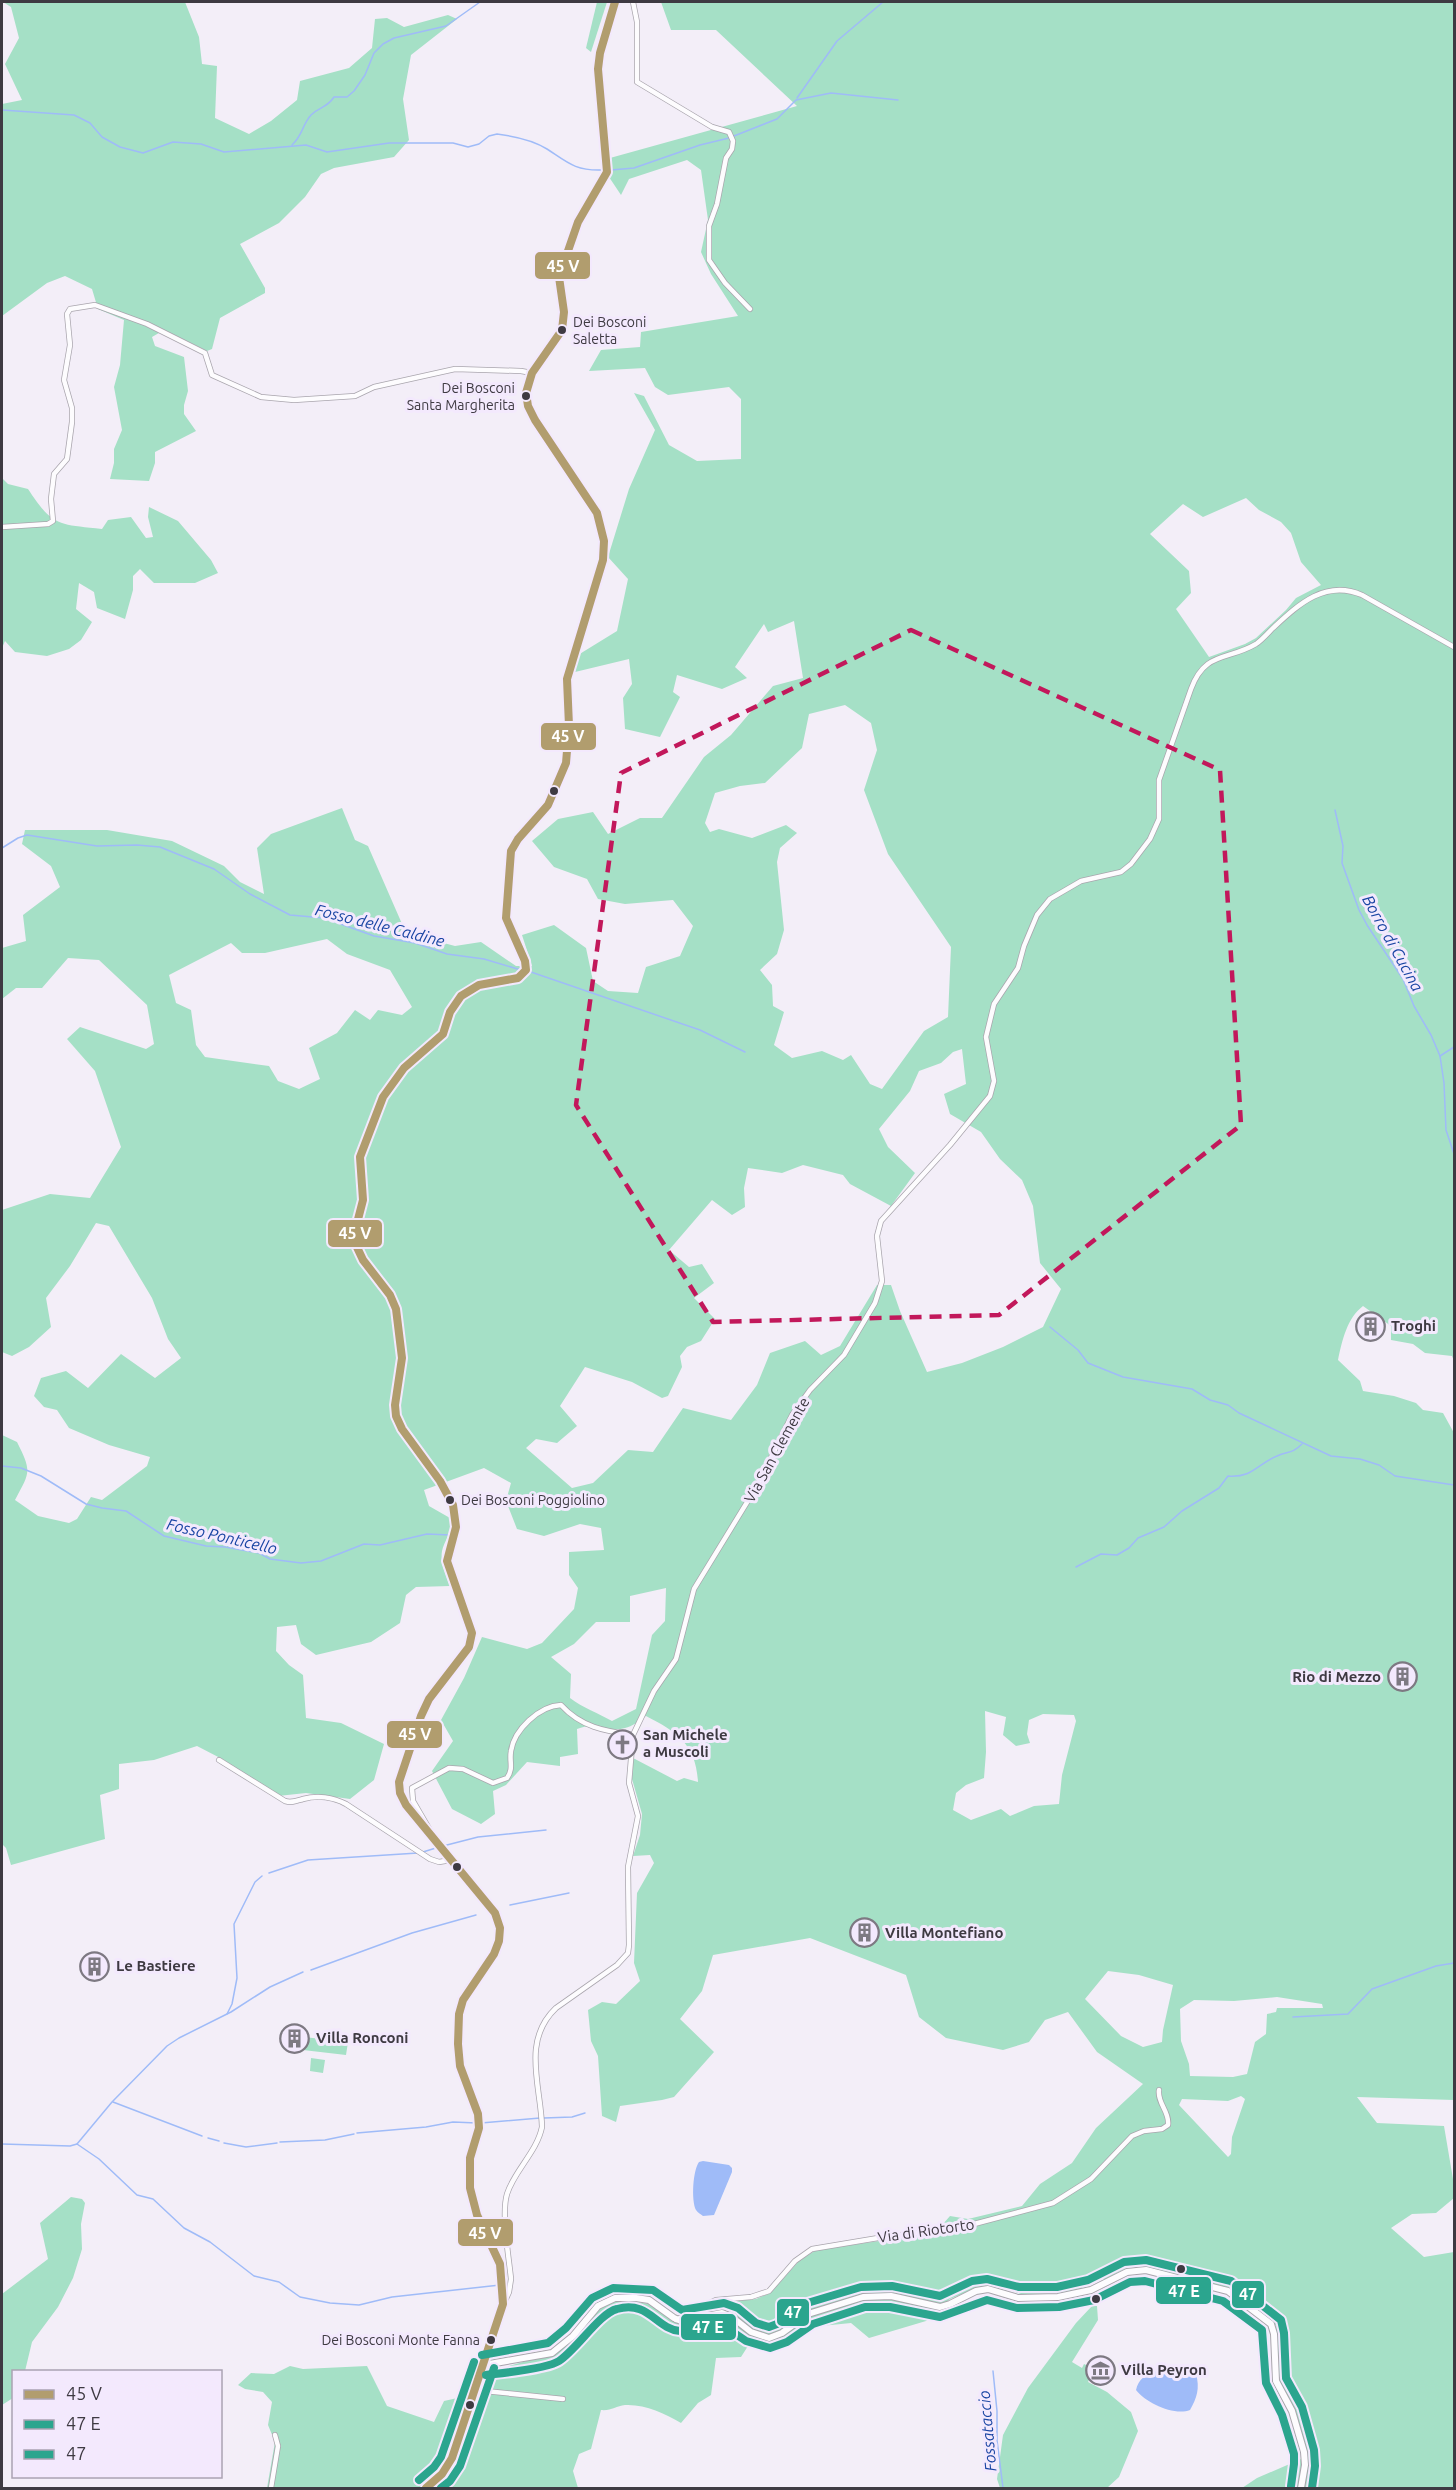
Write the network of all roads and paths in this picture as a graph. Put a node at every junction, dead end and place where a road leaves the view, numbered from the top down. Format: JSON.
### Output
{"nodes":[{"id":1,"x":615,"y":2,"type":"edge"},
{"id":2,"x":633,"y":2,"type":"edge"},
{"id":3,"x":750,"y":309,"type":"dead end"},
{"id":4,"x":532,"y":373,"type":"junction"},
{"id":5,"x":2,"y":527,"type":"edge"},
{"id":6,"x":1455,"y":647,"type":"edge"},
{"id":7,"x":633,"y":1735,"type":"junction"},
{"id":8,"x":219,"y":1760,"type":"dead end"},
{"id":9,"x":438,"y":1844,"type":"junction"},
{"id":10,"x":451,"y":1860,"type":"junction"},
{"id":11,"x":1159,"y":2090,"type":"dead end"},
{"id":12,"x":503,"y":2304,"type":"junction"},
{"id":13,"x":676,"y":2320,"type":"junction"},
{"id":14,"x":484,"y":2365,"type":"junction"},
{"id":15,"x":475,"y":2390,"type":"junction"},
{"id":16,"x":562,"y":2399,"type":"dead end"},
{"id":17,"x":275,"y":2435,"type":"dead end"},
{"id":18,"x":271,"y":2488,"type":"edge"},
{"id":19,"x":426,"y":2488,"type":"edge"},
{"id":20,"x":1301,"y":2488,"type":"edge"}],
"edges":[{"from":1,"to":4,"type":"main road"},
{"from":2,"to":3,"type":"street"},
{"from":4,"to":5,"type":"street"},
{"from":4,"to":9,"type":"main road"},
{"from":6,"to":7,"type":"street","name":"Via San Clemente"},
{"from":7,"to":9,"type":"street"},
{"from":7,"to":12,"type":"street","name":"Via San Clemente"},
{"from":8,"to":10,"type":"street"},
{"from":9,"to":10,"type":"main road"},
{"from":10,"to":12,"type":"main road"},
{"from":11,"to":13,"type":"street","name":"Via di Riotorto"},
{"from":12,"to":14,"type":"main road"},
{"from":13,"to":14,"type":"main road"},
{"from":13,"to":20,"type":"main road"},
{"from":14,"to":15,"type":"main road"},
{"from":15,"to":16,"type":"street"},
{"from":15,"to":19,"type":"main road"},
{"from":17,"to":18,"type":"street"}]}
